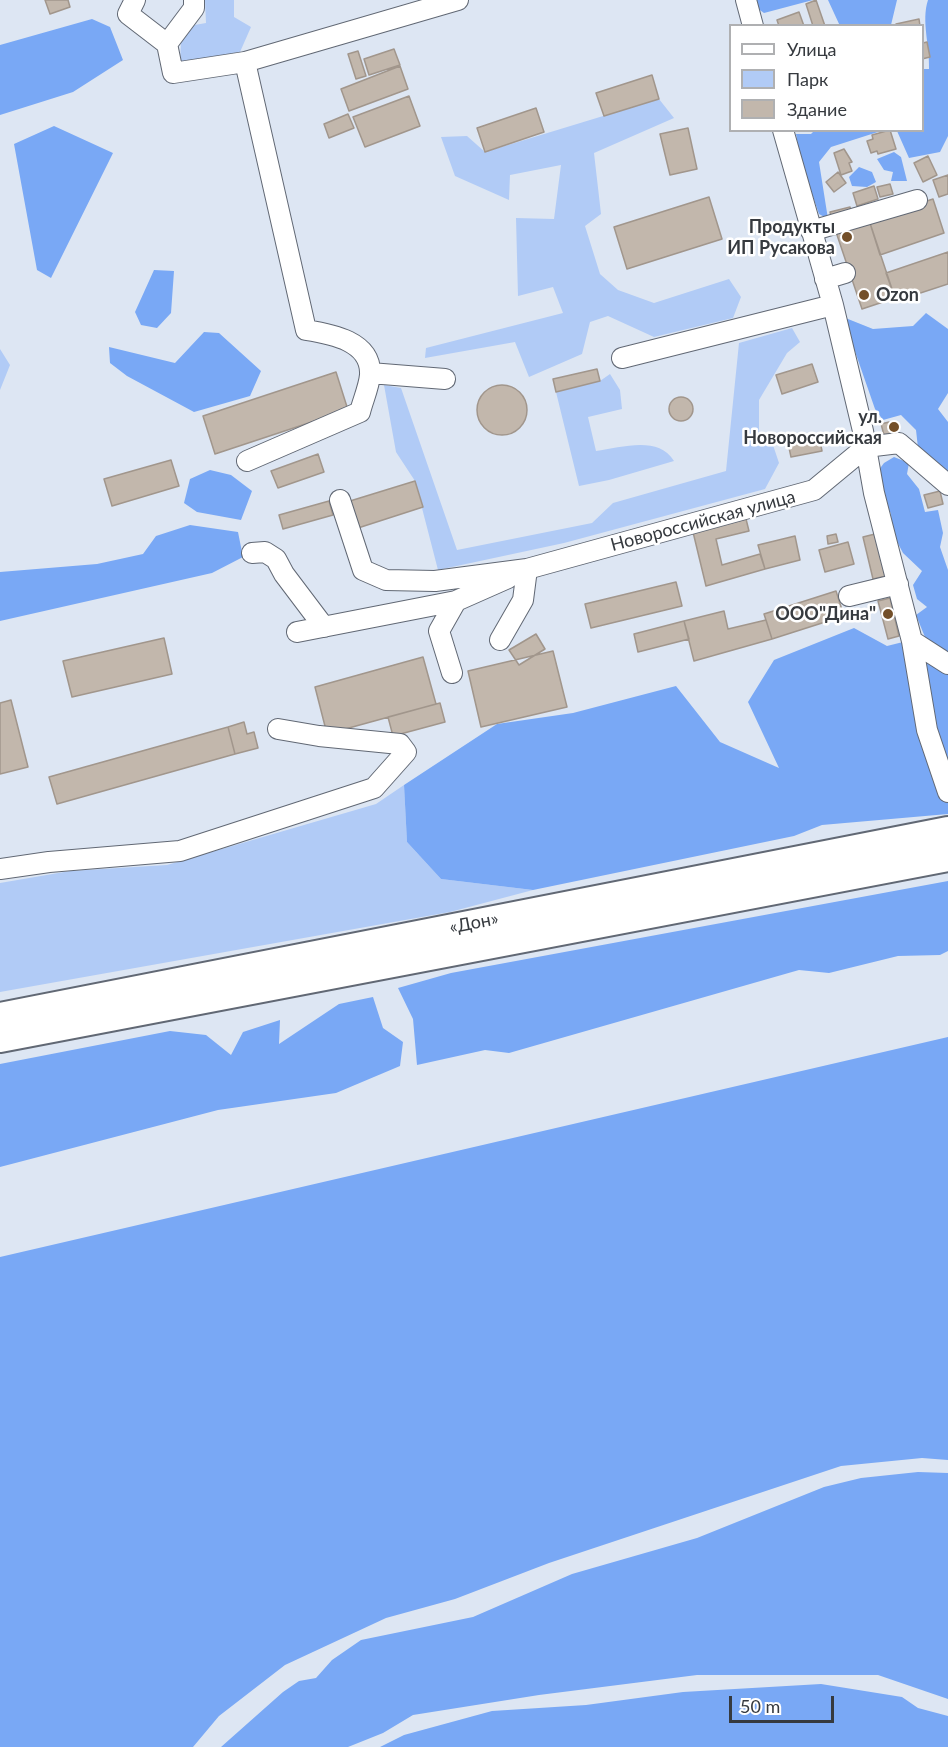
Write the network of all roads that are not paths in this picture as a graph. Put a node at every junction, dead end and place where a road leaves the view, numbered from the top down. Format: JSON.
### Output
{"nodes":[{"id":1,"x":135,"y":0,"type":"edge"},
{"id":2,"x":194,"y":0,"type":"edge"},
{"id":3,"x":459,"y":0,"type":"edge"},
{"id":4,"x":746,"y":0,"type":"edge"},
{"id":5,"x":752,"y":24,"type":"edge"},
{"id":6,"x":167,"y":44,"type":"junction"},
{"id":7,"x":245,"y":62,"type":"junction"},
{"id":8,"x":784,"y":132,"type":"edge"},
{"id":9,"x":917,"y":200,"type":"dead end"},
{"id":10,"x":811,"y":231,"type":"junction"},
{"id":11,"x":844,"y":273,"type":"dead end"},
{"id":12,"x":825,"y":279,"type":"junction"},
{"id":13,"x":833,"y":305,"type":"junction"},
{"id":14,"x":622,"y":358,"type":"dead end"},
{"id":15,"x":370,"y":373,"type":"junction"},
{"id":16,"x":445,"y":379,"type":"dead end"},
{"id":17,"x":866,"y":447,"type":"junction"},
{"id":18,"x":247,"y":461,"type":"dead end"},
{"id":19,"x":948,"y":485,"type":"edge"},
{"id":20,"x":340,"y":500,"type":"dead end"},
{"id":21,"x":252,"y":553,"type":"dead end"},
{"id":22,"x":527,"y":569,"type":"junction"},
{"id":23,"x":898,"y":584,"type":"junction"},
{"id":24,"x":849,"y":596,"type":"dead end"},
{"id":25,"x":456,"y":601,"type":"junction"},
{"id":26,"x":324,"y":627,"type":"junction"},
{"id":27,"x":297,"y":632,"type":"dead end"},
{"id":28,"x":500,"y":640,"type":"dead end"},
{"id":29,"x":912,"y":641,"type":"junction"},
{"id":30,"x":948,"y":664,"type":"edge"},
{"id":31,"x":452,"y":673,"type":"dead end"},
{"id":32,"x":278,"y":729,"type":"dead end"},
{"id":33,"x":948,"y":792,"type":"edge"},
{"id":34,"x":948,"y":831,"type":"edge"},
{"id":35,"x":948,"y":857,"type":"edge"},
{"id":36,"x":0,"y":869,"type":"edge"},
{"id":37,"x":0,"y":1017,"type":"edge"},
{"id":38,"x":0,"y":1038,"type":"edge"}],
"edges":[{"from":1,"to":6,"type":"street"},
{"from":2,"to":6,"type":"street"},
{"from":3,"to":7,"type":"street"},
{"from":4,"to":5,"type":"street"},
{"from":6,"to":7,"type":"street"},
{"from":7,"to":15,"type":"street"},
{"from":8,"to":10,"type":"street"},
{"from":9,"to":10,"type":"street"},
{"from":10,"to":12,"type":"street"},
{"from":11,"to":12,"type":"street"},
{"from":12,"to":13,"type":"street"},
{"from":13,"to":14,"type":"street"},
{"from":13,"to":17,"type":"street"},
{"from":15,"to":16,"type":"street"},
{"from":15,"to":18,"type":"street"},
{"from":17,"to":19,"type":"street"},
{"from":17,"to":22,"type":"street","name":"Новороссийская улица"},
{"from":17,"to":23,"type":"street"},
{"from":20,"to":22,"type":"street"},
{"from":21,"to":26,"type":"street"},
{"from":22,"to":25,"type":"street"},
{"from":22,"to":28,"type":"street"},
{"from":23,"to":24,"type":"street"},
{"from":23,"to":29,"type":"street"},
{"from":25,"to":26,"type":"street"},
{"from":25,"to":31,"type":"street"},
{"from":26,"to":27,"type":"street"},
{"from":29,"to":30,"type":"street"},
{"from":29,"to":33,"type":"street"},
{"from":32,"to":36,"type":"street"},
{"from":34,"to":37,"type":"highway","name":"«Дон»"},
{"from":35,"to":38,"type":"highway","name":"«Дон»"}]}
